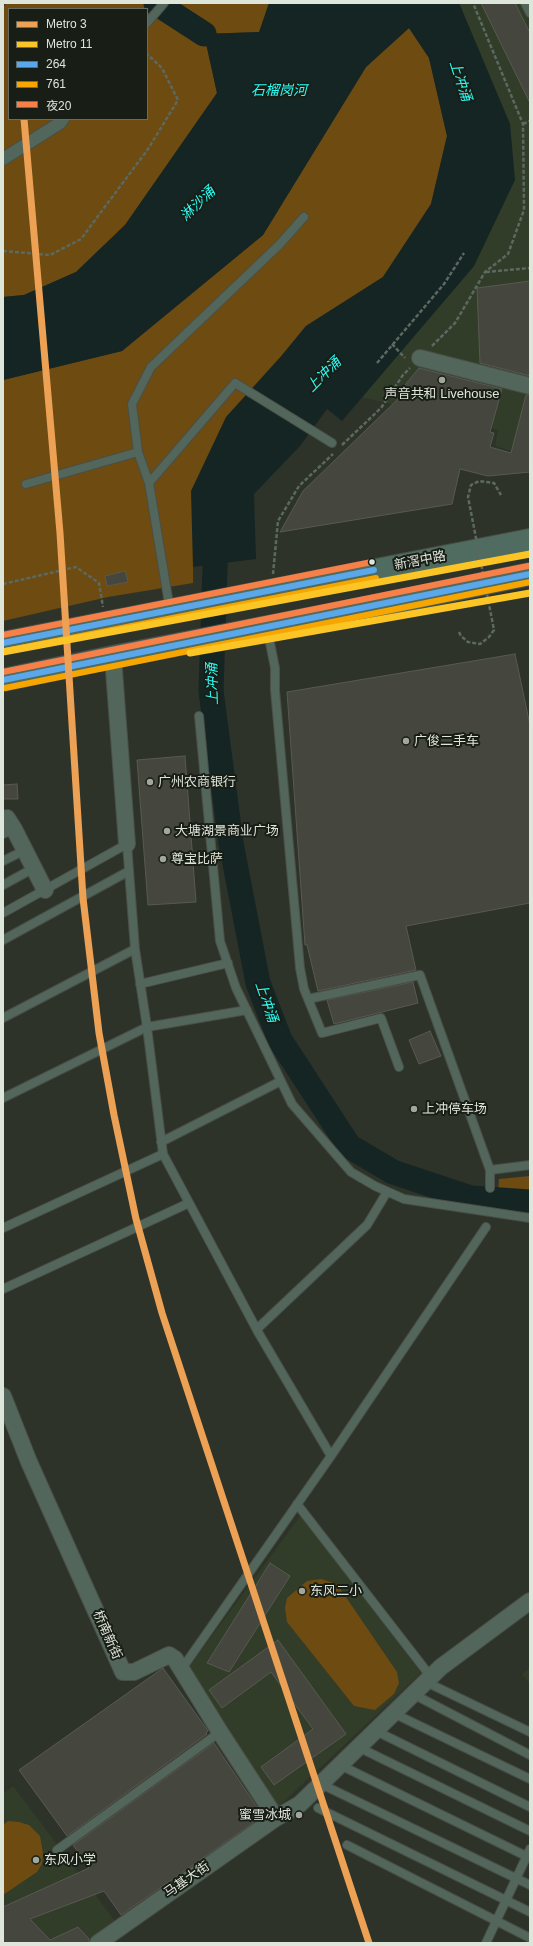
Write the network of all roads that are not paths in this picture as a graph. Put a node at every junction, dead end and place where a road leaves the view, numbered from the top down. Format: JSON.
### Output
{"nodes":[{"id":1,"x":164,"y":3,"type":"edge"},
{"id":2,"x":524,"y":3,"type":"edge"},
{"id":3,"x":530,"y":13,"type":"edge"},
{"id":4,"x":148,"y":22,"type":"edge"},
{"id":5,"x":62,"y":120,"type":"edge"},
{"id":6,"x":3,"y":158,"type":"edge"},
{"id":7,"x":304,"y":217,"type":"dead end"},
{"id":8,"x":416,"y":362,"type":"road end"},
{"id":9,"x":530,"y":386,"type":"edge"},
{"id":10,"x":330,"y":442,"type":"dead end"},
{"id":11,"x":138,"y":452,"type":"junction"},
{"id":12,"x":149,"y":483,"type":"junction"},
{"id":13,"x":26,"y":484,"type":"dead end"},
{"id":14,"x":530,"y":540,"type":"edge"},
{"id":15,"x":530,"y":574,"type":"edge"},
{"id":16,"x":180,"y":608,"type":"junction"},
{"id":17,"x":260,"y":629,"type":"junction"},
{"id":18,"x":3,"y":643,"type":"edge"},
{"id":19,"x":114,"y":657,"type":"junction"},
{"id":20,"x":3,"y":680,"type":"edge"},
{"id":21,"x":199,"y":716,"type":"dead end"},
{"id":22,"x":7,"y":827,"type":"edge"},
{"id":23,"x":127,"y":844,"type":"junction"},
{"id":24,"x":25,"y":850,"type":"junction"},
{"id":25,"x":3,"y":861,"type":"edge"},
{"id":26,"x":34,"y":868,"type":"junction"},
{"id":27,"x":129,"y":871,"type":"junction"},
{"id":28,"x":3,"y":884,"type":"edge"},
{"id":29,"x":45,"y":890,"type":"junction"},
{"id":30,"x":3,"y":913,"type":"edge"},
{"id":31,"x":3,"y":940,"type":"edge"},
{"id":32,"x":134,"y":949,"type":"junction"},
{"id":33,"x":228,"y":963,"type":"junction"},
{"id":34,"x":140,"y":984,"type":"junction"},
{"id":35,"x":308,"y":999,"type":"junction"},
{"id":36,"x":247,"y":1010,"type":"junction"},
{"id":37,"x":3,"y":1018,"type":"edge"},
{"id":38,"x":147,"y":1027,"type":"junction"},
{"id":39,"x":399,"y":1067,"type":"dead end"},
{"id":40,"x":280,"y":1081,"type":"junction"},
{"id":41,"x":3,"y":1098,"type":"edge"},
{"id":42,"x":161,"y":1142,"type":"junction"},
{"id":43,"x":163,"y":1154,"type":"junction"},
{"id":44,"x":530,"y":1165,"type":"edge"},
{"id":45,"x":490,"y":1170,"type":"junction"},
{"id":46,"x":490,"y":1188,"type":"dead end"},
{"id":47,"x":387,"y":1192,"type":"junction"},
{"id":48,"x":189,"y":1203,"type":"junction"},
{"id":49,"x":530,"y":1218,"type":"edge"},
{"id":50,"x":486,"y":1227,"type":"dead end"},
{"id":51,"x":3,"y":1228,"type":"edge"},
{"id":52,"x":3,"y":1289,"type":"edge"},
{"id":53,"x":257,"y":1329,"type":"junction"},
{"id":54,"x":3,"y":1396,"type":"edge"},
{"id":55,"x":331,"y":1456,"type":"junction"},
{"id":56,"x":298,"y":1504,"type":"junction"},
{"id":57,"x":530,"y":1601,"type":"edge"},
{"id":58,"x":181,"y":1670,"type":"junction"},
{"id":59,"x":428,"y":1679,"type":"junction"},
{"id":60,"x":412,"y":1694,"type":"junction"},
{"id":61,"x":393,"y":1713,"type":"junction"},
{"id":62,"x":376,"y":1731,"type":"junction"},
{"id":63,"x":220,"y":1732,"type":"junction"},
{"id":64,"x":530,"y":1732,"type":"edge"},
{"id":65,"x":358,"y":1747,"type":"junction"},
{"id":66,"x":530,"y":1755,"type":"edge"},
{"id":67,"x":340,"y":1765,"type":"junction"},
{"id":68,"x":530,"y":1779,"type":"edge"},
{"id":69,"x":321,"y":1784,"type":"junction"},
{"id":70,"x":530,"y":1807,"type":"edge"},
{"id":71,"x":318,"y":1808,"type":"dead end"},
{"id":72,"x":276,"y":1818,"type":"junction"},
{"id":73,"x":530,"y":1831,"type":"edge"},
{"id":74,"x":347,"y":1845,"type":"dead end"},
{"id":75,"x":57,"y":1850,"type":"dead end"},
{"id":76,"x":529,"y":1854,"type":"edge"},
{"id":77,"x":516,"y":1878,"type":"junction"},
{"id":78,"x":530,"y":1885,"type":"edge"},
{"id":79,"x":506,"y":1900,"type":"junction"},
{"id":80,"x":530,"y":1912,"type":"edge"},
{"id":81,"x":496,"y":1922,"type":"junction"},
{"id":82,"x":530,"y":1938,"type":"edge"},
{"id":83,"x":98,"y":1943,"type":"edge"},
{"id":84,"x":486,"y":1943,"type":"edge"}],
"edges":[{"from":1,"to":4,"type":"lane"},
{"from":2,"to":3,"type":"lane"},
{"from":5,"to":6,"type":"street"},
{"from":7,"to":11,"type":"lane"},
{"from":8,"to":9,"type":"street"},
{"from":10,"to":12,"type":"lane"},
{"from":11,"to":12,"type":"lane"},
{"from":11,"to":13,"type":"lane"},
{"from":12,"to":16,"type":"lane"},
{"from":14,"to":16,"type":"highway","name":"新滘中路"},
{"from":15,"to":17,"type":"highway"},
{"from":16,"to":18,"type":"highway","name":"新滘中路"},
{"from":17,"to":19,"type":"highway"},
{"from":17,"to":35,"type":"lane"},
{"from":19,"to":20,"type":"highway"},
{"from":19,"to":23,"type":"street"},
{"from":21,"to":33,"type":"lane"},
{"from":22,"to":24,"type":"street"},
{"from":23,"to":27,"type":"lane"},
{"from":23,"to":29,"type":"lane"},
{"from":24,"to":25,"type":"lane"},
{"from":24,"to":26,"type":"street"},
{"from":26,"to":28,"type":"lane"},
{"from":26,"to":29,"type":"street"},
{"from":27,"to":31,"type":"lane"},
{"from":27,"to":32,"type":"lane"},
{"from":29,"to":30,"type":"lane"},
{"from":32,"to":34,"type":"lane"},
{"from":32,"to":37,"type":"lane"},
{"from":33,"to":34,"type":"lane"},
{"from":33,"to":36,"type":"lane"},
{"from":34,"to":38,"type":"lane"},
{"from":35,"to":39,"type":"lane"},
{"from":35,"to":45,"type":"lane"},
{"from":36,"to":38,"type":"lane"},
{"from":36,"to":40,"type":"lane"},
{"from":38,"to":41,"type":"lane"},
{"from":38,"to":42,"type":"lane"},
{"from":40,"to":42,"type":"lane"},
{"from":40,"to":47,"type":"lane"},
{"from":42,"to":43,"type":"lane"},
{"from":43,"to":48,"type":"lane"},
{"from":43,"to":51,"type":"lane"},
{"from":44,"to":45,"type":"lane"},
{"from":45,"to":46,"type":"lane"},
{"from":47,"to":49,"type":"lane"},
{"from":47,"to":53,"type":"lane"},
{"from":48,"to":52,"type":"lane"},
{"from":48,"to":53,"type":"lane"},
{"from":50,"to":55,"type":"lane"},
{"from":53,"to":55,"type":"lane"},
{"from":54,"to":58,"type":"street","name":"桥南新街"},
{"from":55,"to":56,"type":"lane"},
{"from":56,"to":58,"type":"lane"},
{"from":56,"to":59,"type":"lane"},
{"from":57,"to":59,"type":"street","name":"马基大街"},
{"from":58,"to":63,"type":"street","name":"桥南新街"},
{"from":59,"to":60,"type":"street","name":"马基大街"},
{"from":59,"to":64,"type":"lane"},
{"from":60,"to":61,"type":"street","name":"马基大街"},
{"from":60,"to":66,"type":"lane"},
{"from":61,"to":62,"type":"street","name":"马基大街"},
{"from":61,"to":68,"type":"lane"},
{"from":62,"to":65,"type":"street","name":"马基大街"},
{"from":62,"to":70,"type":"lane"},
{"from":63,"to":72,"type":"street","name":"桥南新街"},
{"from":63,"to":75,"type":"lane"},
{"from":65,"to":67,"type":"street","name":"马基大街"},
{"from":65,"to":73,"type":"lane"},
{"from":67,"to":69,"type":"street","name":"马基大街"},
{"from":67,"to":76,"type":"lane"},
{"from":69,"to":72,"type":"street","name":"马基大街"},
{"from":69,"to":77,"type":"lane"},
{"from":71,"to":79,"type":"lane"},
{"from":72,"to":83,"type":"street","name":"马基大街"},
{"from":74,"to":81,"type":"lane"},
{"from":76,"to":77,"type":"lane"},
{"from":77,"to":78,"type":"lane"},
{"from":77,"to":79,"type":"lane"},
{"from":79,"to":80,"type":"lane"},
{"from":79,"to":81,"type":"lane"},
{"from":81,"to":82,"type":"lane"},
{"from":81,"to":84,"type":"lane"}]}
